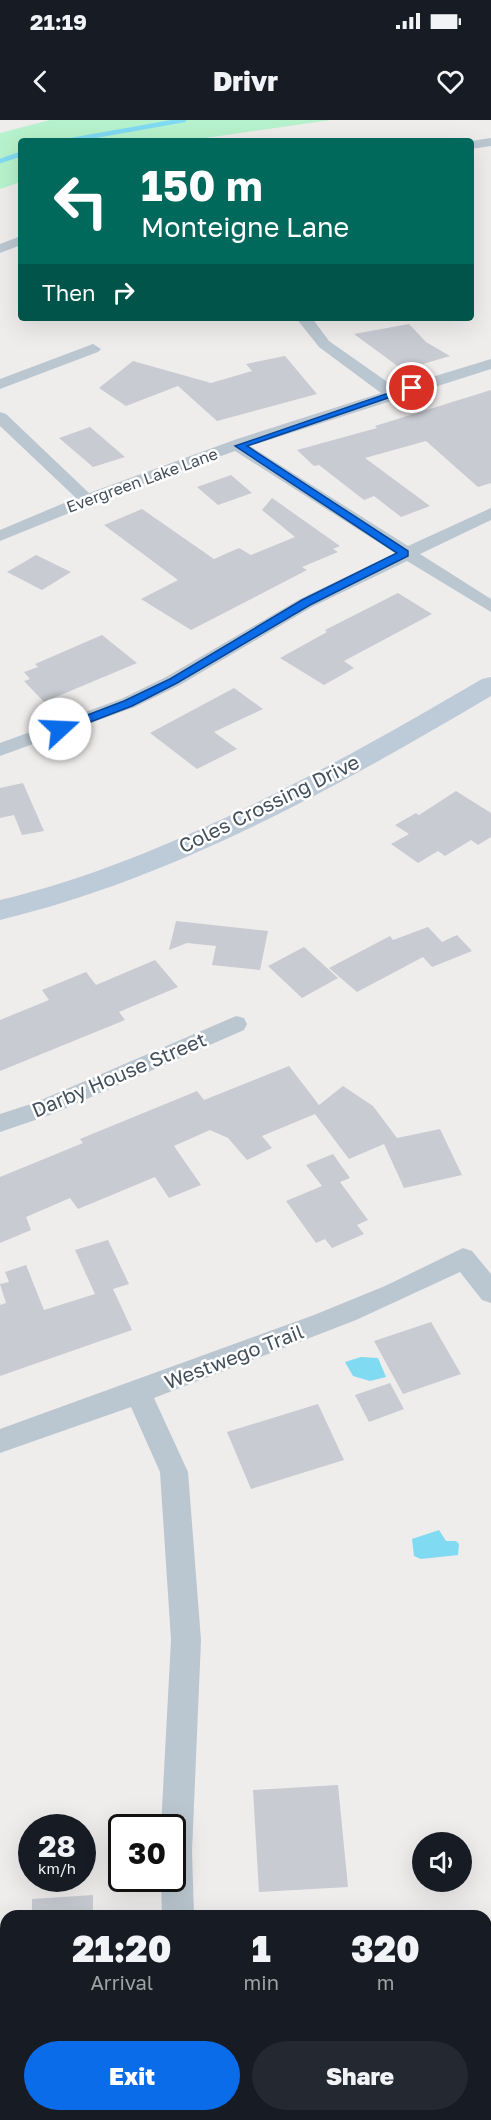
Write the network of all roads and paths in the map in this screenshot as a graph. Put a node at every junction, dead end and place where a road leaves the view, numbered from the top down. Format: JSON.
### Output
{"nodes":[{"id":1,"x":491,"y":142,"type":"edge"},
{"id":2,"x":474,"y":145,"type":"edge"},
{"id":3,"x":18,"y":241,"type":"edge"},
{"id":4,"x":0,"y":249,"type":"edge"},
{"id":5,"x":306,"y":321,"type":"edge"},
{"id":6,"x":93,"y":349,"type":"dead end"},
{"id":7,"x":491,"y":364,"type":"edge"},
{"id":8,"x":0,"y":384,"type":"edge"},
{"id":9,"x":393,"y":394,"type":"junction"},
{"id":10,"x":0,"y":417,"type":"edge"},
{"id":11,"x":239,"y":446,"type":"junction"},
{"id":12,"x":85,"y":498,"type":"junction"},
{"id":13,"x":491,"y":513,"type":"edge"},
{"id":14,"x":0,"y":536,"type":"edge"},
{"id":15,"x":404,"y":554,"type":"junction"},
{"id":16,"x":491,"y":607,"type":"edge"},
{"id":17,"x":491,"y":685,"type":"edge"},
{"id":18,"x":0,"y":750,"type":"edge"},
{"id":19,"x":37,"y":902,"type":"junction"},
{"id":20,"x":0,"y":910,"type":"edge"},
{"id":21,"x":0,"y":921,"type":"edge"},
{"id":22,"x":236,"y":1024,"type":"dead end"},
{"id":23,"x":0,"y":1123,"type":"edge"},
{"id":24,"x":491,"y":1293,"type":"edge"},
{"id":25,"x":139,"y":1394,"type":"junction"},
{"id":26,"x":0,"y":1441,"type":"edge"},
{"id":27,"x":178,"y":1910,"type":"edge"}],
"edges":[{"from":1,"to":2,"type":"street"},
{"from":3,"to":4,"type":"street"},
{"from":5,"to":9,"type":"street"},
{"from":6,"to":8,"type":"street"},
{"from":7,"to":9,"type":"street","name":"Evergreen Lake Lane"},
{"from":9,"to":11,"type":"street","name":"Evergreen Lake Lane"},
{"from":10,"to":12,"type":"street"},
{"from":11,"to":12,"type":"street","name":"Evergreen Lake Lane"},
{"from":11,"to":15,"type":"street"},
{"from":12,"to":14,"type":"street","name":"Evergreen Lake Lane"},
{"from":13,"to":15,"type":"street"},
{"from":15,"to":16,"type":"street"},
{"from":15,"to":18,"type":"street"},
{"from":17,"to":19,"type":"street","name":"Coles Crossing Drive"},
{"from":19,"to":20,"type":"street","name":"Coles Crossing Drive"},
{"from":19,"to":21,"type":"street","name":"Coles Crossing Drive"},
{"from":22,"to":23,"type":"street","name":"Darby House Street"},
{"from":24,"to":25,"type":"street","name":"Westwego Trail"},
{"from":25,"to":26,"type":"street","name":"Westwego Trail"},
{"from":25,"to":27,"type":"street"}]}
